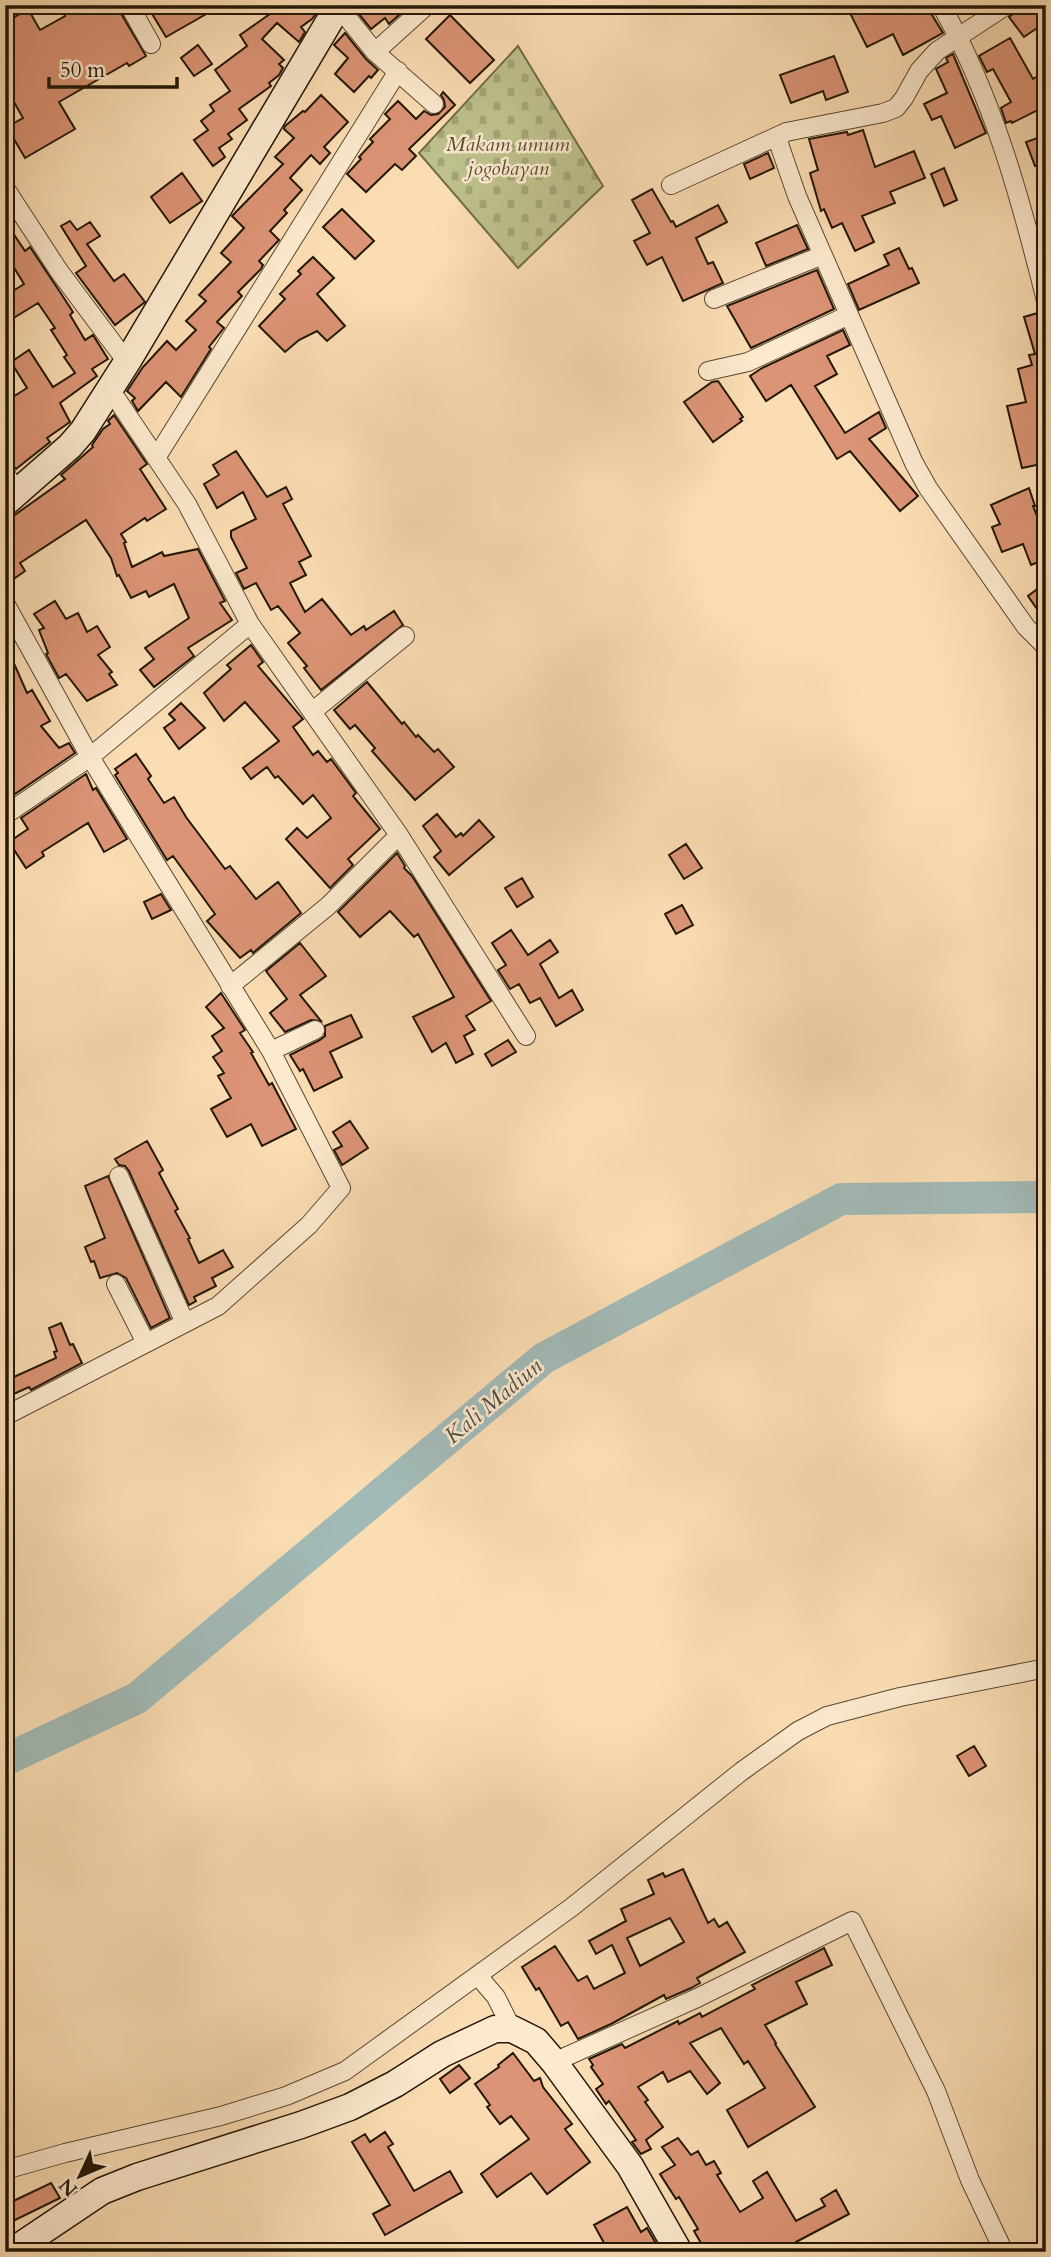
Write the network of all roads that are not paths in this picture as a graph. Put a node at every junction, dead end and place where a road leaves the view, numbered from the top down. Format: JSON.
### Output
{"nodes":[{"id":1,"x":129,"y":5,"type":"edge"},
{"id":2,"x":427,"y":5,"type":"edge"},
{"id":3,"x":941,"y":5,"type":"edge"},
{"id":4,"x":1007,"y":5,"type":"edge"},
{"id":5,"x":338,"y":6,"type":"edge"},
{"id":6,"x":958,"y":37,"type":"junction"},
{"id":7,"x":151,"y":44,"type":"dead end"},
{"id":8,"x":376,"y":52,"type":"junction"},
{"id":9,"x":398,"y":71,"type":"junction"},
{"id":10,"x":434,"y":104,"type":"dead end"},
{"id":11,"x":782,"y":134,"type":"junction"},
{"id":12,"x":671,"y":185,"type":"dead end"},
{"id":13,"x":5,"y":188,"type":"edge"},
{"id":14,"x":823,"y":255,"type":"junction"},
{"id":15,"x":1045,"y":294,"type":"edge"},
{"id":16,"x":714,"y":299,"type":"dead end"},
{"id":17,"x":849,"y":315,"type":"junction"},
{"id":18,"x":127,"y":362,"type":"junction"},
{"id":19,"x":708,"y":371,"type":"dead end"},
{"id":20,"x":110,"y":389,"type":"junction"},
{"id":21,"x":156,"y":458,"type":"junction"},
{"id":22,"x":9,"y":490,"type":"edge"},
{"id":23,"x":5,"y":603,"type":"edge"},
{"id":24,"x":250,"y":624,"type":"junction"},
{"id":25,"x":405,"y":636,"type":"dead end"},
{"id":26,"x":1046,"y":648,"type":"edge"},
{"id":27,"x":313,"y":711,"type":"junction"},
{"id":28,"x":90,"y":757,"type":"junction"},
{"id":29,"x":5,"y":816,"type":"edge"},
{"id":30,"x":398,"y":835,"type":"junction"},
{"id":31,"x":230,"y":986,"type":"junction"},
{"id":32,"x":315,"y":1030,"type":"dead end"},
{"id":33,"x":526,"y":1036,"type":"dead end"},
{"id":34,"x":271,"y":1051,"type":"junction"},
{"id":35,"x":119,"y":1176,"type":"dead end"},
{"id":36,"x":116,"y":1284,"type":"dead end"},
{"id":37,"x":185,"y":1323,"type":"junction"},
{"id":38,"x":146,"y":1343,"type":"junction"},
{"id":39,"x":5,"y":1416,"type":"edge"},
{"id":40,"x":1046,"y":1668,"type":"edge"},
{"id":41,"x":478,"y":1976,"type":"junction"},
{"id":42,"x":512,"y":2029,"type":"junction"},
{"id":43,"x":554,"y":2062,"type":"junction"},
{"id":44,"x":5,"y":2171,"type":"edge"},
{"id":45,"x":676,"y":2251,"type":"edge"},
{"id":46,"x":11,"y":2252,"type":"edge"},
{"id":47,"x":1004,"y":2252,"type":"edge"}],
"edges":[{"from":1,"to":7,"type":"street"},
{"from":2,"to":8,"type":"street"},
{"from":3,"to":6,"type":"street"},
{"from":4,"to":6,"type":"street"},
{"from":5,"to":8,"type":"street"},
{"from":5,"to":18,"type":"main road"},
{"from":6,"to":11,"type":"street"},
{"from":6,"to":15,"type":"street"},
{"from":8,"to":9,"type":"street"},
{"from":9,"to":10,"type":"street"},
{"from":9,"to":21,"type":"street"},
{"from":11,"to":12,"type":"street"},
{"from":11,"to":14,"type":"street"},
{"from":13,"to":18,"type":"street"},
{"from":14,"to":16,"type":"street"},
{"from":14,"to":17,"type":"street"},
{"from":17,"to":19,"type":"street"},
{"from":17,"to":26,"type":"street"},
{"from":18,"to":20,"type":"main road"},
{"from":20,"to":21,"type":"street"},
{"from":20,"to":22,"type":"main road"},
{"from":21,"to":24,"type":"street"},
{"from":23,"to":28,"type":"street"},
{"from":24,"to":27,"type":"street"},
{"from":24,"to":28,"type":"street"},
{"from":25,"to":27,"type":"street"},
{"from":27,"to":30,"type":"street"},
{"from":28,"to":29,"type":"street"},
{"from":28,"to":31,"type":"street"},
{"from":30,"to":31,"type":"street"},
{"from":30,"to":33,"type":"street"},
{"from":31,"to":34,"type":"street"},
{"from":32,"to":34,"type":"street"},
{"from":34,"to":37,"type":"street"},
{"from":35,"to":37,"type":"street"},
{"from":36,"to":38,"type":"street"},
{"from":37,"to":38,"type":"street"},
{"from":38,"to":39,"type":"street"},
{"from":40,"to":41,"type":"street"},
{"from":41,"to":42,"type":"street"},
{"from":41,"to":44,"type":"street"},
{"from":42,"to":43,"type":"main road"},
{"from":42,"to":46,"type":"main road"},
{"from":43,"to":45,"type":"main road"},
{"from":43,"to":47,"type":"street"}]}
